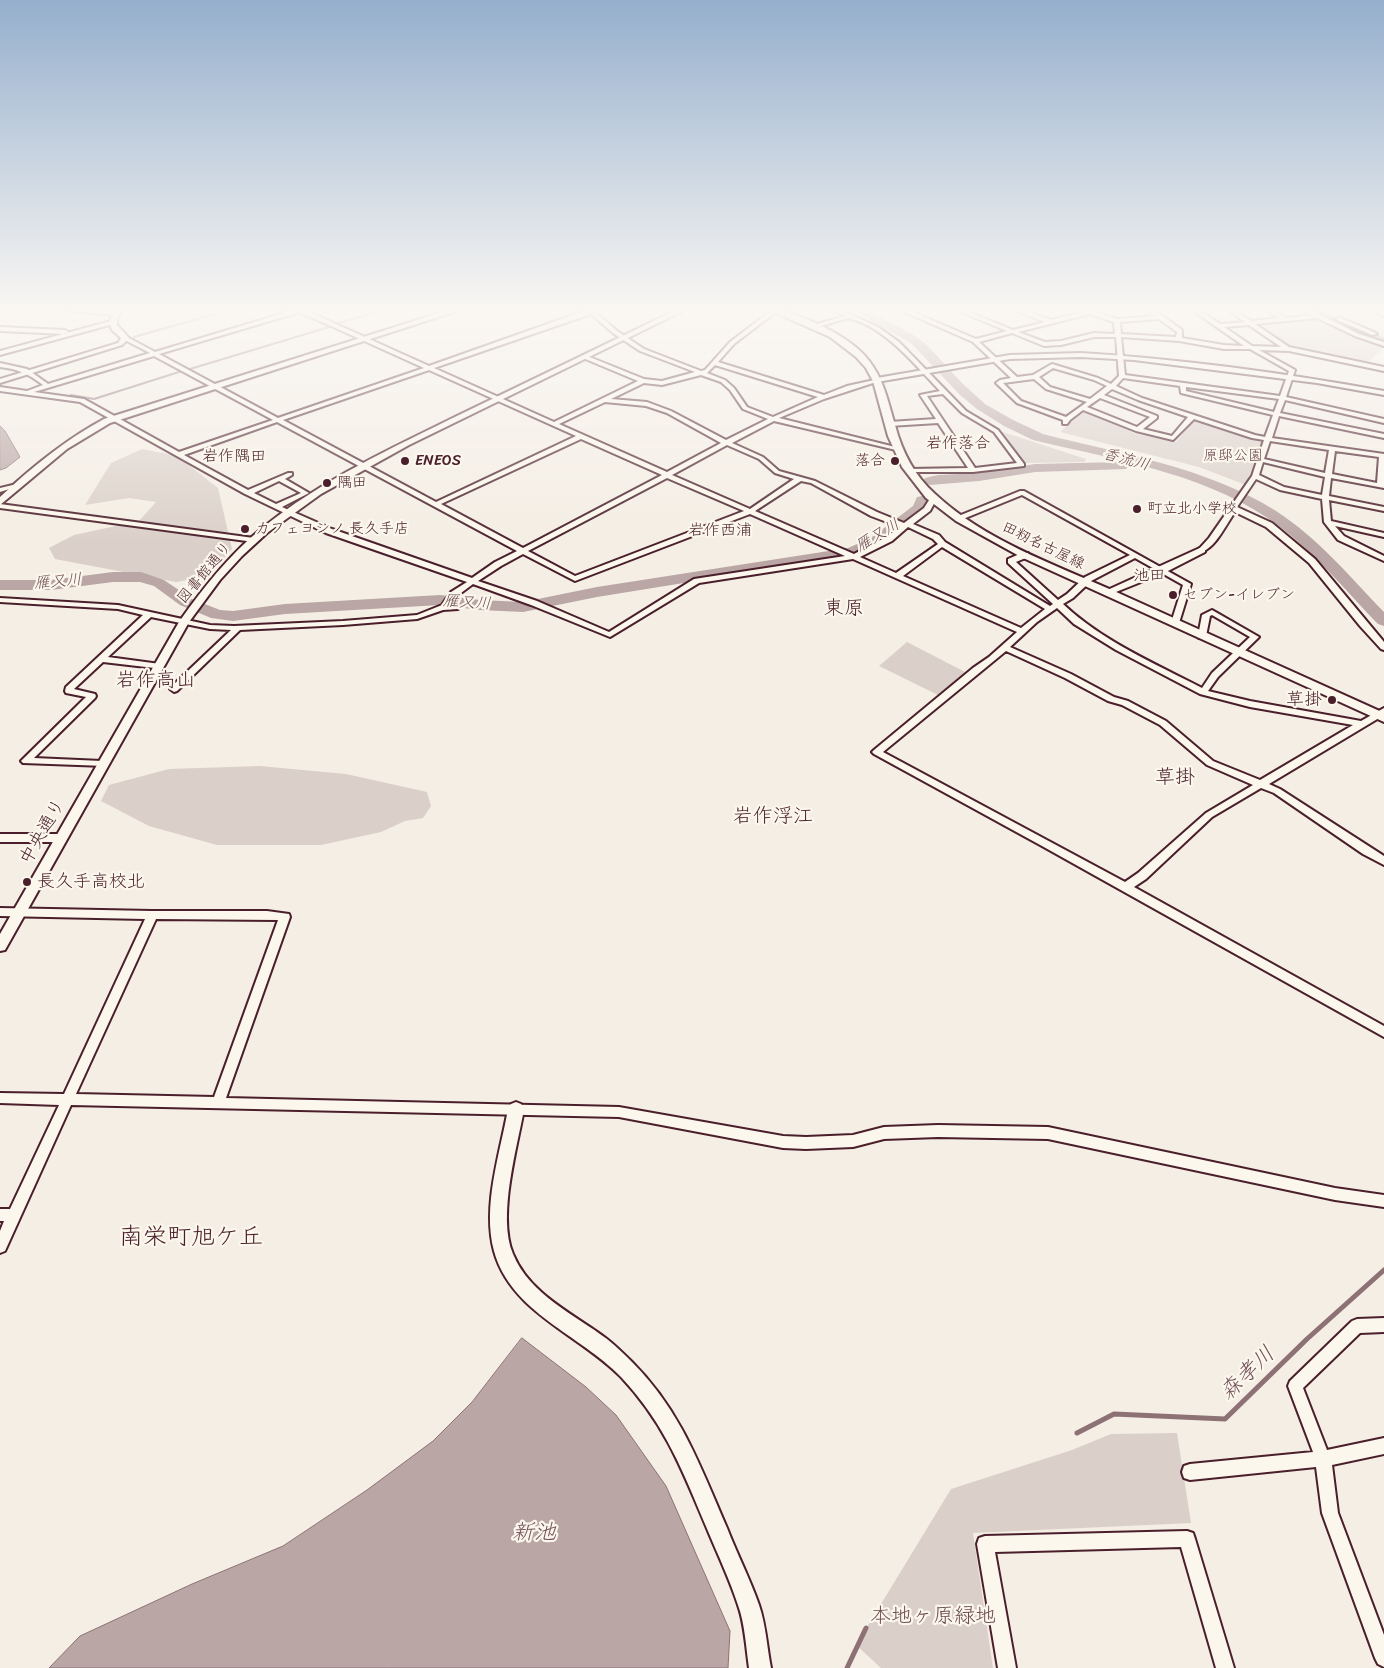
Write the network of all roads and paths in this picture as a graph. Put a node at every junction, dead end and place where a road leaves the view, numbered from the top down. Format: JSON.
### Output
{"nodes":[{"id":1,"x":38,"y":388,"type":"edge"},
{"id":2,"x":210,"y":388,"type":"edge"},
{"id":3,"x":220,"y":388,"type":"edge"},
{"id":4,"x":371,"y":388,"type":"edge"},
{"id":5,"x":474,"y":388,"type":"edge"},
{"id":6,"x":522,"y":388,"type":"edge"},
{"id":7,"x":629,"y":388,"type":"edge"},
{"id":8,"x":729,"y":388,"type":"edge"},
{"id":9,"x":796,"y":388,"type":"edge"},
{"id":10,"x":850,"y":388,"type":"edge"},
{"id":11,"x":879,"y":388,"type":"edge"},
{"id":12,"x":940,"y":388,"type":"edge"},
{"id":13,"x":1004,"y":388,"type":"edge"},
{"id":14,"x":1048,"y":388,"type":"edge"},
{"id":15,"x":1109,"y":388,"type":"edge"},
{"id":16,"x":1116,"y":388,"type":"edge"},
{"id":17,"x":1183,"y":388,"type":"edge"},
{"id":18,"x":1205,"y":388,"type":"edge"},
{"id":19,"x":1287,"y":388,"type":"edge"},
{"id":20,"x":1352,"y":388,"type":"edge"},
{"id":21,"x":0,"y":389,"type":"edge"},
{"id":22,"x":27,"y":392,"type":"junction"},
{"id":23,"x":944,"y":392,"type":"junction"},
{"id":24,"x":1384,"y":393,"type":"edge"},
{"id":25,"x":1098,"y":395,"type":"junction"},
{"id":26,"x":822,"y":396,"type":"junction"},
{"id":27,"x":1283,"y":398,"type":"junction"},
{"id":28,"x":499,"y":399,"type":"junction"},
{"id":29,"x":604,"y":400,"type":"junction"},
{"id":30,"x":1091,"y":401,"type":"junction"},
{"id":31,"x":1083,"y":408,"type":"junction"},
{"id":32,"x":1276,"y":414,"type":"junction"},
{"id":33,"x":114,"y":418,"type":"junction"},
{"id":34,"x":1190,"y":418,"type":"junction"},
{"id":35,"x":279,"y":419,"type":"junction"},
{"id":36,"x":774,"y":419,"type":"junction"},
{"id":37,"x":940,"y":421,"type":"junction"},
{"id":38,"x":1384,"y":421,"type":"edge"},
{"id":39,"x":555,"y":424,"type":"junction"},
{"id":40,"x":889,"y":424,"type":"junction"},
{"id":41,"x":1138,"y":430,"type":"junction"},
{"id":42,"x":582,"y":436,"type":"junction"},
{"id":43,"x":1384,"y":436,"type":"edge"},
{"id":44,"x":1268,"y":440,"type":"junction"},
{"id":45,"x":726,"y":443,"type":"junction"},
{"id":46,"x":896,"y":448,"type":"junction"},
{"id":47,"x":1332,"y":449,"type":"junction"},
{"id":48,"x":179,"y":454,"type":"junction"},
{"id":49,"x":1383,"y":456,"type":"edge"},
{"id":50,"x":1261,"y":460,"type":"junction"},
{"id":51,"x":363,"y":465,"type":"junction"},
{"id":52,"x":973,"y":470,"type":"junction"},
{"id":53,"x":909,"y":471,"type":"junction"},
{"id":54,"x":290,"y":474,"type":"dead end"},
{"id":55,"x":667,"y":474,"type":"junction"},
{"id":56,"x":1255,"y":476,"type":"junction"},
{"id":57,"x":1328,"y":476,"type":"junction"},
{"id":58,"x":1382,"y":477,"type":"edge"},
{"id":59,"x":280,"y":479,"type":"junction"},
{"id":60,"x":799,"y":479,"type":"junction"},
{"id":61,"x":19,"y":485,"type":"junction"},
{"id":62,"x":1382,"y":486,"type":"edge"},
{"id":63,"x":0,"y":490,"type":"edge"},
{"id":64,"x":247,"y":493,"type":"junction"},
{"id":65,"x":1325,"y":497,"type":"junction"},
{"id":66,"x":933,"y":498,"type":"junction"},
{"id":67,"x":0,"y":504,"type":"edge"},
{"id":68,"x":436,"y":504,"type":"junction"},
{"id":69,"x":1234,"y":506,"type":"junction"},
{"id":70,"x":274,"y":507,"type":"junction"},
{"id":71,"x":1384,"y":509,"type":"edge"},
{"id":72,"x":751,"y":511,"type":"junction"},
{"id":73,"x":287,"y":513,"type":"junction"},
{"id":74,"x":960,"y":517,"type":"junction"},
{"id":75,"x":1328,"y":522,"type":"junction"},
{"id":76,"x":905,"y":525,"type":"junction"},
{"id":77,"x":1384,"y":535,"type":"edge"},
{"id":78,"x":254,"y":540,"type":"junction"},
{"id":79,"x":942,"y":544,"type":"junction"},
{"id":80,"x":1202,"y":550,"type":"joint"},
{"id":81,"x":523,"y":551,"type":"junction"},
{"id":82,"x":1025,"y":555,"type":"junction"},
{"id":83,"x":1135,"y":555,"type":"junction"},
{"id":84,"x":853,"y":557,"type":"junction"},
{"id":85,"x":1384,"y":560,"type":"edge"},
{"id":86,"x":1164,"y":570,"type":"junction"},
{"id":87,"x":897,"y":576,"type":"junction"},
{"id":88,"x":473,"y":580,"type":"junction"},
{"id":89,"x":1085,"y":583,"type":"junction"},
{"id":90,"x":1108,"y":592,"type":"junction"},
{"id":91,"x":0,"y":600,"type":"edge"},
{"id":92,"x":1058,"y":604,"type":"junction"},
{"id":93,"x":1050,"y":610,"type":"junction"},
{"id":94,"x":148,"y":615,"type":"junction"},
{"id":95,"x":184,"y":622,"type":"junction"},
{"id":96,"x":1175,"y":623,"type":"junction"},
{"id":97,"x":238,"y":628,"type":"junction"},
{"id":98,"x":1022,"y":631,"type":"junction"},
{"id":99,"x":1202,"y":636,"type":"junction"},
{"id":100,"x":1384,"y":646,"type":"edge"},
{"id":101,"x":1004,"y":647,"type":"junction"},
{"id":102,"x":1240,"y":653,"type":"junction"},
{"id":103,"x":102,"y":659,"type":"junction"},
{"id":104,"x":160,"y":667,"type":"junction"},
{"id":105,"x":174,"y":689,"type":"dead end"},
{"id":106,"x":1203,"y":692,"type":"junction"},
{"id":107,"x":1381,"y":715,"type":"edge"},
{"id":108,"x":1361,"y":724,"type":"junction"},
{"id":109,"x":102,"y":764,"type":"junction"},
{"id":110,"x":1262,"y":784,"type":"junction"},
{"id":111,"x":90,"y":789,"type":"joint"},
{"id":112,"x":0,"y":838,"type":"edge"},
{"id":113,"x":62,"y":838,"type":"junction"},
{"id":114,"x":1384,"y":861,"type":"edge"},
{"id":115,"x":1126,"y":887,"type":"junction"},
{"id":116,"x":0,"y":912,"type":"edge"},
{"id":117,"x":18,"y":913,"type":"junction"},
{"id":118,"x":152,"y":915,"type":"junction"},
{"id":119,"x":0,"y":946,"type":"edge"},
{"id":120,"x":1384,"y":1032,"type":"edge"},
{"id":121,"x":0,"y":1098,"type":"edge"},
{"id":122,"x":67,"y":1100,"type":"junction"},
{"id":123,"x":218,"y":1103,"type":"junction"},
{"id":124,"x":516,"y":1109,"type":"junction"},
{"id":125,"x":1384,"y":1201,"type":"edge"},
{"id":126,"x":7,"y":1215,"type":"edge"},
{"id":127,"x":0,"y":1246,"type":"edge"},
{"id":128,"x":1384,"y":1325,"type":"edge"},
{"id":129,"x":1384,"y":1446,"type":"edge"},
{"id":130,"x":1323,"y":1459,"type":"junction"},
{"id":131,"x":1190,"y":1472,"type":"dead end"},
{"id":132,"x":1384,"y":1658,"type":"edge"},
{"id":133,"x":760,"y":1668,"type":"edge"},
{"id":134,"x":1007,"y":1668,"type":"edge"},
{"id":135,"x":1225,"y":1668,"type":"edge"}],
"edges":[{"from":1,"to":22,"type":"street"},
{"from":2,"to":33,"type":"street"},
{"from":3,"to":35,"type":"street"},
{"from":4,"to":35,"type":"street"},
{"from":5,"to":28,"type":"street"},
{"from":6,"to":28,"type":"street","name":"図書館通り"},
{"from":7,"to":29,"type":"street"},
{"from":8,"to":36,"type":"street"},
{"from":9,"to":26,"type":"street"},
{"from":10,"to":26,"type":"street"},
{"from":11,"to":40,"type":"main road","name":"田籾名古屋線"},
{"from":12,"to":23,"type":"street"},
{"from":13,"to":31,"type":"street"},
{"from":14,"to":30,"type":"street"},
{"from":15,"to":25,"type":"street"},
{"from":16,"to":34,"type":"street"},
{"from":17,"to":32,"type":"street"},
{"from":18,"to":27,"type":"street"},
{"from":19,"to":27,"type":"street"},
{"from":20,"to":24,"type":"street"},
{"from":21,"to":22,"type":"street"},
{"from":22,"to":33,"type":"street"},
{"from":23,"to":37,"type":"street"},
{"from":23,"to":52,"type":"street"},
{"from":25,"to":30,"type":"street"},
{"from":25,"to":41,"type":"street"},
{"from":26,"to":36,"type":"street"},
{"from":27,"to":32,"type":"street"},
{"from":27,"to":38,"type":"street"},
{"from":28,"to":39,"type":"street"},
{"from":28,"to":51,"type":"street","name":"図書館通り"},
{"from":29,"to":39,"type":"street"},
{"from":29,"to":45,"type":"street"},
{"from":30,"to":31,"type":"street"},
{"from":31,"to":41,"type":"street"},
{"from":32,"to":43,"type":"street"},
{"from":32,"to":44,"type":"street"},
{"from":33,"to":48,"type":"street"},
{"from":33,"to":61,"type":"street"},
{"from":34,"to":41,"type":"street"},
{"from":34,"to":44,"type":"street"},
{"from":35,"to":48,"type":"street"},
{"from":35,"to":51,"type":"street"},
{"from":36,"to":45,"type":"street"},
{"from":36,"to":46,"type":"street"},
{"from":37,"to":40,"type":"street"},
{"from":37,"to":52,"type":"street"},
{"from":39,"to":42,"type":"street"},
{"from":40,"to":46,"type":"main road","name":"田籾名古屋線"},
{"from":42,"to":55,"type":"street"},
{"from":42,"to":68,"type":"street"},
{"from":44,"to":47,"type":"street"},
{"from":44,"to":50,"type":"street"},
{"from":45,"to":55,"type":"street"},
{"from":45,"to":60,"type":"street"},
{"from":46,"to":53,"type":"main road","name":"田籾名古屋線"},
{"from":47,"to":49,"type":"street"},
{"from":47,"to":57,"type":"street"},
{"from":48,"to":64,"type":"street"},
{"from":49,"to":58,"type":"street"},
{"from":50,"to":56,"type":"street"},
{"from":50,"to":57,"type":"street"},
{"from":51,"to":68,"type":"street"},
{"from":51,"to":73,"type":"street","name":"図書館通り"},
{"from":52,"to":53,"type":"street"},
{"from":53,"to":66,"type":"main road","name":"田籾名古屋線"},
{"from":54,"to":59,"type":"street"},
{"from":55,"to":72,"type":"street"},
{"from":55,"to":81,"type":"street"},
{"from":56,"to":65,"type":"street"},
{"from":56,"to":69,"type":"street"},
{"from":57,"to":62,"type":"street"},
{"from":57,"to":65,"type":"street"},
{"from":58,"to":62,"type":"street"},
{"from":59,"to":64,"type":"street"},
{"from":59,"to":70,"type":"street"},
{"from":60,"to":72,"type":"street"},
{"from":60,"to":76,"type":"street"},
{"from":61,"to":63,"type":"street"},
{"from":61,"to":67,"type":"street"},
{"from":64,"to":70,"type":"street"},
{"from":65,"to":71,"type":"street"},
{"from":65,"to":75,"type":"street"},
{"from":66,"to":74,"type":"main road","name":"田籾名古屋線"},
{"from":66,"to":76,"type":"street"},
{"from":67,"to":78,"type":"street"},
{"from":68,"to":81,"type":"street"},
{"from":69,"to":80,"type":"street"},
{"from":69,"to":100,"type":"street"},
{"from":70,"to":73,"type":"street"},
{"from":72,"to":81,"type":"street"},
{"from":72,"to":84,"type":"street"},
{"from":73,"to":78,"type":"street","name":"図書館通り"},
{"from":73,"to":88,"type":"street"},
{"from":74,"to":82,"type":"main road","name":"田籾名古屋線"},
{"from":74,"to":83,"type":"street"},
{"from":75,"to":77,"type":"street"},
{"from":75,"to":85,"type":"street"},
{"from":76,"to":79,"type":"street"},
{"from":76,"to":84,"type":"street"},
{"from":78,"to":95,"type":"street","name":"図書館通り"},
{"from":79,"to":87,"type":"street"},
{"from":79,"to":93,"type":"street"},
{"from":80,"to":86,"type":"street"},
{"from":81,"to":88,"type":"street"},
{"from":82,"to":89,"type":"main road","name":"田籾名古屋線"},
{"from":82,"to":92,"type":"street"},
{"from":83,"to":86,"type":"street"},
{"from":83,"to":89,"type":"street"},
{"from":84,"to":87,"type":"street"},
{"from":84,"to":88,"type":"street"},
{"from":86,"to":90,"type":"street"},
{"from":86,"to":96,"type":"street"},
{"from":87,"to":98,"type":"street"},
{"from":88,"to":97,"type":"street"},
{"from":89,"to":90,"type":"main road","name":"田籾名古屋線"},
{"from":89,"to":92,"type":"street"},
{"from":90,"to":96,"type":"main road","name":"田籾名古屋線"},
{"from":91,"to":94,"type":"street"},
{"from":92,"to":93,"type":"street"},
{"from":92,"to":106,"type":"street"},
{"from":93,"to":98,"type":"street"},
{"from":94,"to":95,"type":"street"},
{"from":94,"to":103,"type":"street"},
{"from":95,"to":97,"type":"street"},
{"from":95,"to":104,"type":"street","name":"図書館通り"},
{"from":96,"to":99,"type":"main road","name":"田籾名古屋線"},
{"from":97,"to":105,"type":"street"},
{"from":98,"to":101,"type":"street"},
{"from":99,"to":102,"type":"main road","name":"田籾名古屋線"},
{"from":99,"to":102,"type":"street"},
{"from":101,"to":110,"type":"street"},
{"from":101,"to":115,"type":"street"},
{"from":102,"to":106,"type":"street"},
{"from":102,"to":107,"type":"main road","name":"田籾名古屋線"},
{"from":103,"to":104,"type":"street"},
{"from":103,"to":109,"type":"street"},
{"from":104,"to":109,"type":"street","name":"図書館通り"},
{"from":106,"to":108,"type":"street"},
{"from":107,"to":108,"type":"street"},
{"from":108,"to":110,"type":"street"},
{"from":109,"to":111,"type":"street","name":"図書館通り"},
{"from":110,"to":114,"type":"street"},
{"from":110,"to":115,"type":"street"},
{"from":111,"to":113,"type":"street","name":"中央通り"},
{"from":112,"to":113,"type":"street"},
{"from":113,"to":117,"type":"street","name":"中央通り"},
{"from":115,"to":120,"type":"street"},
{"from":116,"to":117,"type":"street"},
{"from":117,"to":118,"type":"street"},
{"from":117,"to":119,"type":"street","name":"中央通り"},
{"from":118,"to":122,"type":"street"},
{"from":118,"to":123,"type":"street"},
{"from":121,"to":122,"type":"street"},
{"from":122,"to":123,"type":"street"},
{"from":122,"to":126,"type":"street"},
{"from":123,"to":124,"type":"street"},
{"from":124,"to":125,"type":"street"},
{"from":124,"to":133,"type":"street"},
{"from":126,"to":127,"type":"street"},
{"from":128,"to":130,"type":"street"},
{"from":129,"to":130,"type":"street"},
{"from":130,"to":131,"type":"street"},
{"from":130,"to":132,"type":"street"},
{"from":134,"to":135,"type":"street"}]}
